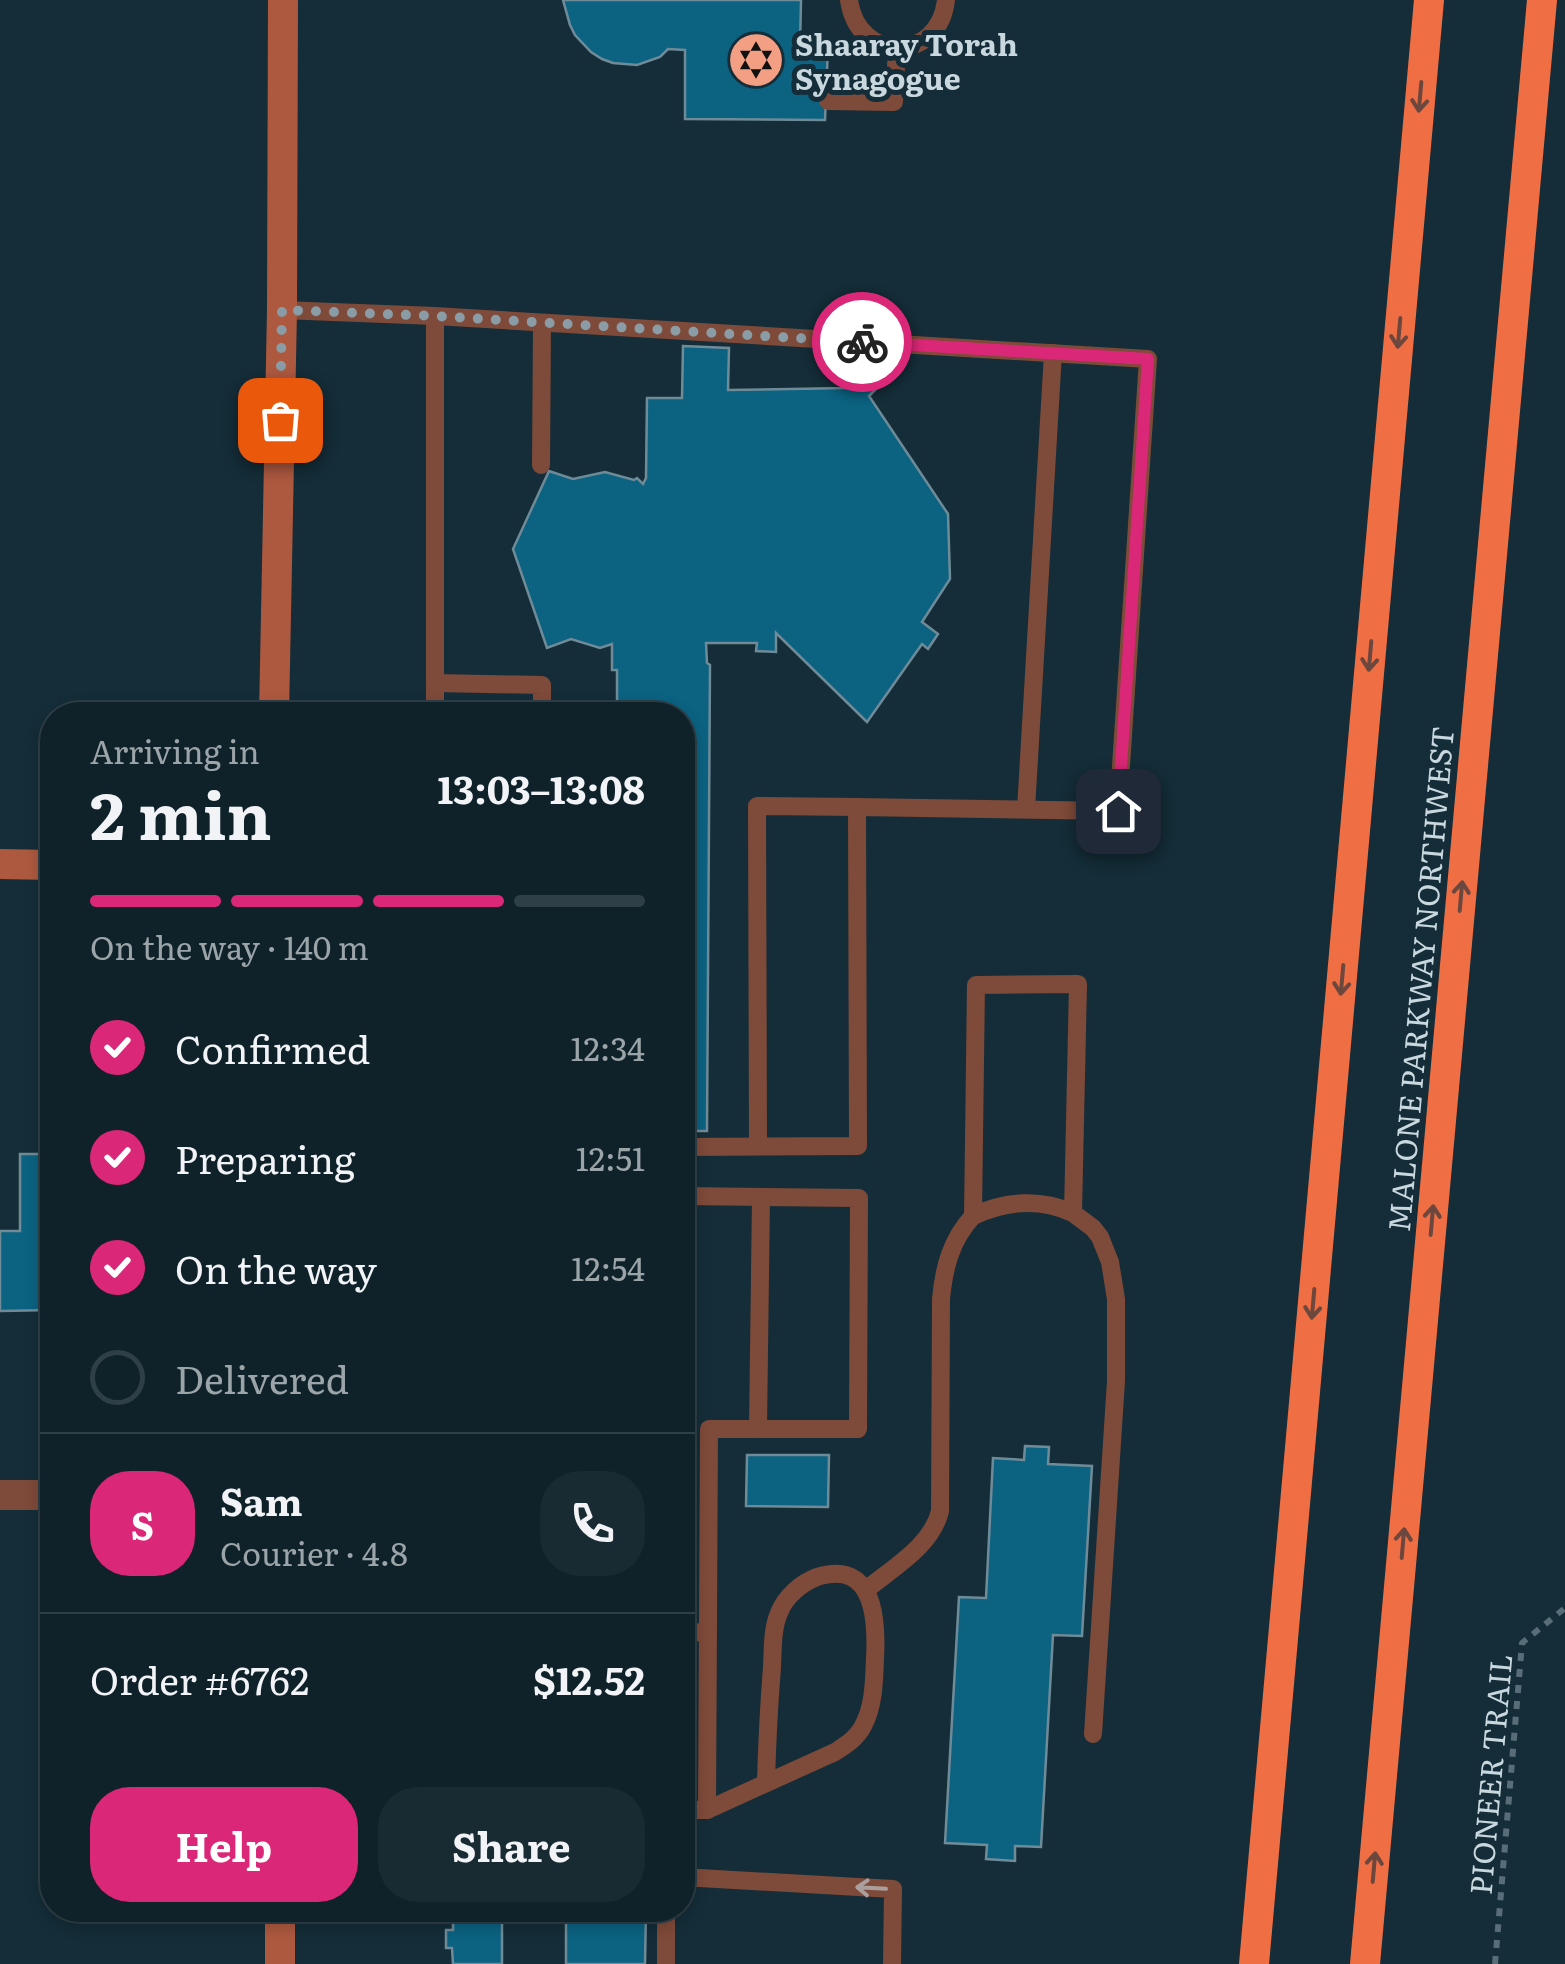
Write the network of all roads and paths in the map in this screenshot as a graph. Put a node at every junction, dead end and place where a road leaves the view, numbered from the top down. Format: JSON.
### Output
{"nodes":[{"id":1,"x":283,"y":0,"type":"edge"},
{"id":2,"x":849,"y":0,"type":"edge"},
{"id":3,"x":946,"y":0,"type":"edge"},
{"id":4,"x":1429,"y":0,"type":"edge"},
{"id":5,"x":1542,"y":0,"type":"edge"},
{"id":6,"x":896,"y":49,"type":"junction"},
{"id":7,"x":828,"y":101,"type":"dead end"},
{"id":8,"x":282,"y":310,"type":"junction"},
{"id":9,"x":435,"y":316,"type":"junction"},
{"id":10,"x":542,"y":322,"type":"junction"},
{"id":11,"x":1053,"y":353,"type":"junction"},
{"id":12,"x":542,"y":465,"type":"dead end"},
{"id":13,"x":435,"y":683,"type":"junction"},
{"id":14,"x":274,"y":702,"type":"edge"},
{"id":15,"x":435,"y":702,"type":"edge"},
{"id":16,"x":542,"y":702,"type":"edge"},
{"id":17,"x":856,"y":807,"type":"junction"},
{"id":18,"x":1026,"y":810,"type":"junction"},
{"id":19,"x":0,"y":864,"type":"edge"},
{"id":20,"x":40,"y":864,"type":"edge"},
{"id":21,"x":695,"y":1146,"type":"edge"},
{"id":22,"x":758,"y":1146,"type":"junction"},
{"id":23,"x":695,"y":1196,"type":"edge"},
{"id":24,"x":761,"y":1197,"type":"junction"},
{"id":25,"x":1073,"y":1213,"type":"junction"},
{"id":26,"x":973,"y":1216,"type":"junction"},
{"id":27,"x":758,"y":1429,"type":"junction"},
{"id":28,"x":0,"y":1495,"type":"edge"},
{"id":29,"x":40,"y":1495,"type":"edge"},
{"id":30,"x":866,"y":1590,"type":"junction"},
{"id":31,"x":1565,"y":1608,"type":"edge"},
{"id":32,"x":695,"y":1632,"type":"edge"},
{"id":33,"x":708,"y":1632,"type":"junction"},
{"id":34,"x":1093,"y":1734,"type":"dead end"},
{"id":35,"x":766,"y":1782,"type":"junction"},
{"id":36,"x":695,"y":1810,"type":"edge"},
{"id":37,"x":707,"y":1810,"type":"junction"},
{"id":38,"x":695,"y":1878,"type":"edge"},
{"id":39,"x":280,"y":1922,"type":"edge"},
{"id":40,"x":666,"y":1922,"type":"edge"},
{"id":41,"x":280,"y":1964,"type":"edge"},
{"id":42,"x":666,"y":1964,"type":"edge"},
{"id":43,"x":686,"y":1964,"type":"edge"},
{"id":44,"x":892,"y":1964,"type":"edge"},
{"id":45,"x":1254,"y":1964,"type":"edge"},
{"id":46,"x":1365,"y":1964,"type":"edge"},
{"id":47,"x":1495,"y":1964,"type":"edge"}],
"edges":[{"from":1,"to":8,"type":"main road"},
{"from":2,"to":6,"type":"lane"},
{"from":3,"to":6,"type":"lane"},
{"from":4,"to":45,"type":"highway","one_way":true},
{"from":46,"to":5,"type":"highway","name":"MALONE PARKWAY NORTHWEST","one_way":true},
{"from":6,"to":7,"type":"lane"},
{"from":8,"to":9,"type":"lane"},
{"from":8,"to":14,"type":"main road"},
{"from":9,"to":10,"type":"lane"},
{"from":9,"to":13,"type":"lane"},
{"from":10,"to":11,"type":"lane"},
{"from":10,"to":12,"type":"lane"},
{"from":11,"to":18,"type":"lane"},
{"from":11,"to":18,"type":"lane"},
{"from":13,"to":15,"type":"lane"},
{"from":13,"to":16,"type":"lane"},
{"from":17,"to":18,"type":"lane"},
{"from":17,"to":22,"type":"lane"},
{"from":17,"to":22,"type":"lane"},
{"from":19,"to":20,"type":"main road"},
{"from":21,"to":22,"type":"lane"},
{"from":23,"to":24,"type":"lane"},
{"from":24,"to":27,"type":"lane"},
{"from":24,"to":27,"type":"lane"},
{"from":25,"to":26,"type":"lane"},
{"from":25,"to":26,"type":"lane"},
{"from":25,"to":34,"type":"lane"},
{"from":26,"to":30,"type":"lane"},
{"from":27,"to":33,"type":"lane"},
{"from":28,"to":29,"type":"street"},
{"from":30,"to":35,"type":"lane"},
{"from":30,"to":35,"type":"lane"},
{"from":31,"to":47,"type":"path","name":"PIONEER TRAIL"},
{"from":32,"to":33,"type":"lane"},
{"from":33,"to":37,"type":"lane"},
{"from":35,"to":37,"type":"lane"},
{"from":36,"to":37,"type":"lane"},
{"from":44,"to":38,"type":"lane","one_way":true},
{"from":39,"to":41,"type":"main road"},
{"from":40,"to":42,"type":"lane"},
{"from":42,"to":43,"type":"lane"}]}
